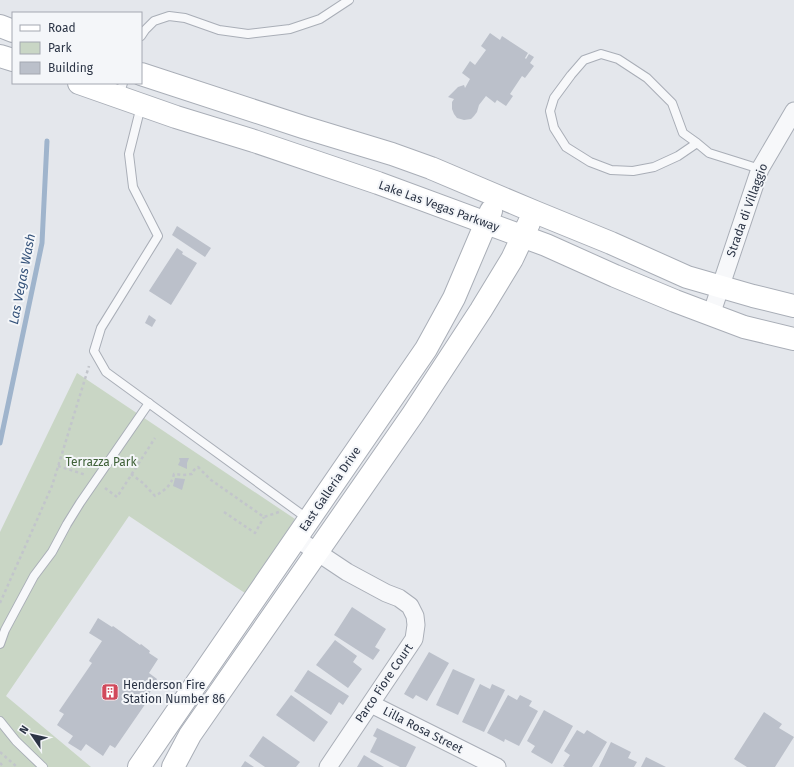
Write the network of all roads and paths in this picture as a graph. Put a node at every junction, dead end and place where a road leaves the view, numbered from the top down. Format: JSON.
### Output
{"nodes":[{"id":1,"x":350,"y":0,"type":"edge"},
{"id":2,"x":0,"y":26,"type":"edge"},
{"id":3,"x":12,"y":31,"type":"edge"},
{"id":4,"x":142,"y":34,"type":"edge"},
{"id":5,"x":0,"y":56,"type":"edge"},
{"id":6,"x":12,"y":60,"type":"edge"},
{"id":7,"x":142,"y":74,"type":"edge"},
{"id":8,"x":85,"y":84,"type":"edge"},
{"id":9,"x":121,"y":90,"type":"edge"},
{"id":10,"x":142,"y":105,"type":"junction"},
{"id":11,"x":794,"y":111,"type":"edge"},
{"id":12,"x":697,"y":143,"type":"junction"},
{"id":13,"x":760,"y":169,"type":"junction"},
{"id":14,"x":497,"y":196,"type":"junction"},
{"id":15,"x":535,"y":212,"type":"junction"},
{"id":16,"x":486,"y":224,"type":"junction"},
{"id":17,"x":523,"y":237,"type":"junction"},
{"id":18,"x":720,"y":287,"type":"junction"},
{"id":19,"x":794,"y":306,"type":"edge"},
{"id":20,"x":711,"y":315,"type":"junction"},
{"id":21,"x":794,"y":339,"type":"edge"},
{"id":22,"x":94,"y":351,"type":"junction"},
{"id":23,"x":149,"y":403,"type":"junction"},
{"id":24,"x":155,"y":438,"type":"dead end"},
{"id":25,"x":58,"y":466,"type":"junction"},
{"id":26,"x":343,"y":470,"type":"junction"},
{"id":27,"x":131,"y":474,"type":"junction"},
{"id":28,"x":87,"y":475,"type":"dead end"},
{"id":29,"x":364,"y":485,"type":"junction"},
{"id":30,"x":102,"y":487,"type":"dead end"},
{"id":31,"x":280,"y":511,"type":"dead end"},
{"id":32,"x":224,"y":512,"type":"dead end"},
{"id":33,"x":264,"y":517,"type":"junction"},
{"id":34,"x":309,"y":519,"type":"junction"},
{"id":35,"x":330,"y":534,"type":"junction"},
{"id":36,"x":296,"y":538,"type":"junction"},
{"id":37,"x":317,"y":553,"type":"junction"},
{"id":38,"x":0,"y":603,"type":"edge"},
{"id":39,"x":243,"y":616,"type":"junction"},
{"id":40,"x":263,"y":630,"type":"junction"},
{"id":41,"x":0,"y":644,"type":"edge"},
{"id":42,"x":371,"y":704,"type":"junction"},
{"id":43,"x":0,"y":721,"type":"edge"},
{"id":44,"x":153,"y":740,"type":"junction"},
{"id":45,"x":0,"y":752,"type":"edge"},
{"id":46,"x":176,"y":762,"type":"edge"},
{"id":47,"x":0,"y":763,"type":"edge"},
{"id":48,"x":4,"y":767,"type":"edge"},
{"id":49,"x":18,"y":767,"type":"edge"},
{"id":50,"x":43,"y":767,"type":"edge"},
{"id":51,"x":138,"y":767,"type":"edge"},
{"id":52,"x":328,"y":767,"type":"edge"},
{"id":53,"x":498,"y":767,"type":"edge"}],
"edges":[{"from":1,"to":4,"type":"lane"},
{"from":2,"to":3,"type":"main road"},
{"from":5,"to":6,"type":"main road"},
{"from":7,"to":14,"type":"main road"},
{"from":8,"to":9,"type":"main road","name":"Lake Las Vegas Parkway"},
{"from":9,"to":10,"type":"main road","name":"Lake Las Vegas Parkway"},
{"from":10,"to":16,"type":"main road","name":"Lake Las Vegas Parkway"},
{"from":10,"to":22,"type":"lane"},
{"from":11,"to":13,"type":"street","name":"Strada di Villaggio"},
{"from":12,"to":12,"type":"lane"},
{"from":12,"to":13,"type":"lane"},
{"from":13,"to":18,"type":"street","name":"Strada di Villaggio"},
{"from":14,"to":15,"type":"main road"},
{"from":14,"to":16,"type":"main road","name":"East Galleria Drive"},
{"from":15,"to":17,"type":"main road","name":"East Galleria Drive"},
{"from":15,"to":18,"type":"main road"},
{"from":16,"to":17,"type":"main road","name":"Lake Las Vegas Parkway"},
{"from":16,"to":26,"type":"main road","name":"East Galleria Drive"},
{"from":17,"to":20,"type":"main road","name":"Lake Las Vegas Parkway"},
{"from":17,"to":29,"type":"main road","name":"East Galleria Drive"},
{"from":18,"to":19,"type":"main road"},
{"from":18,"to":20,"type":"street","name":"Strada di Villaggio"},
{"from":20,"to":21,"type":"main road","name":"Lake Las Vegas Parkway"},
{"from":22,"to":23,"type":"lane"},
{"from":22,"to":25,"type":"path"},
{"from":23,"to":34,"type":"lane"},
{"from":23,"to":41,"type":"lane"},
{"from":24,"to":27,"type":"path"},
{"from":25,"to":28,"type":"path"},
{"from":25,"to":38,"type":"path"},
{"from":26,"to":29,"type":"main road"},
{"from":26,"to":34,"type":"main road","name":"East Galleria Drive"},
{"from":27,"to":30,"type":"path"},
{"from":27,"to":33,"type":"path"},
{"from":29,"to":35,"type":"main road","name":"East Galleria Drive"},
{"from":31,"to":33,"type":"path"},
{"from":32,"to":33,"type":"path"},
{"from":34,"to":35,"type":"main road"},
{"from":34,"to":36,"type":"main road","name":"East Galleria Drive"},
{"from":35,"to":37,"type":"main road","name":"East Galleria Drive"},
{"from":36,"to":37,"type":"street","name":"Parco Fiore Court"},
{"from":36,"to":39,"type":"main road","name":"East Galleria Drive"},
{"from":37,"to":40,"type":"main road","name":"East Galleria Drive"},
{"from":37,"to":42,"type":"street","name":"Parco Fiore Court"},
{"from":39,"to":40,"type":"main road"},
{"from":39,"to":44,"type":"main road","name":"East Galleria Drive"},
{"from":40,"to":46,"type":"main road","name":"East Galleria Drive"},
{"from":42,"to":52,"type":"street","name":"Parco Fiore Court"},
{"from":42,"to":53,"type":"street","name":"Lilla Rosa Street"},
{"from":43,"to":50,"type":"lane"},
{"from":44,"to":46,"type":"main road"},
{"from":44,"to":51,"type":"main road","name":"East Galleria Drive"},
{"from":45,"to":49,"type":"path"},
{"from":47,"to":48,"type":"path"}]}
